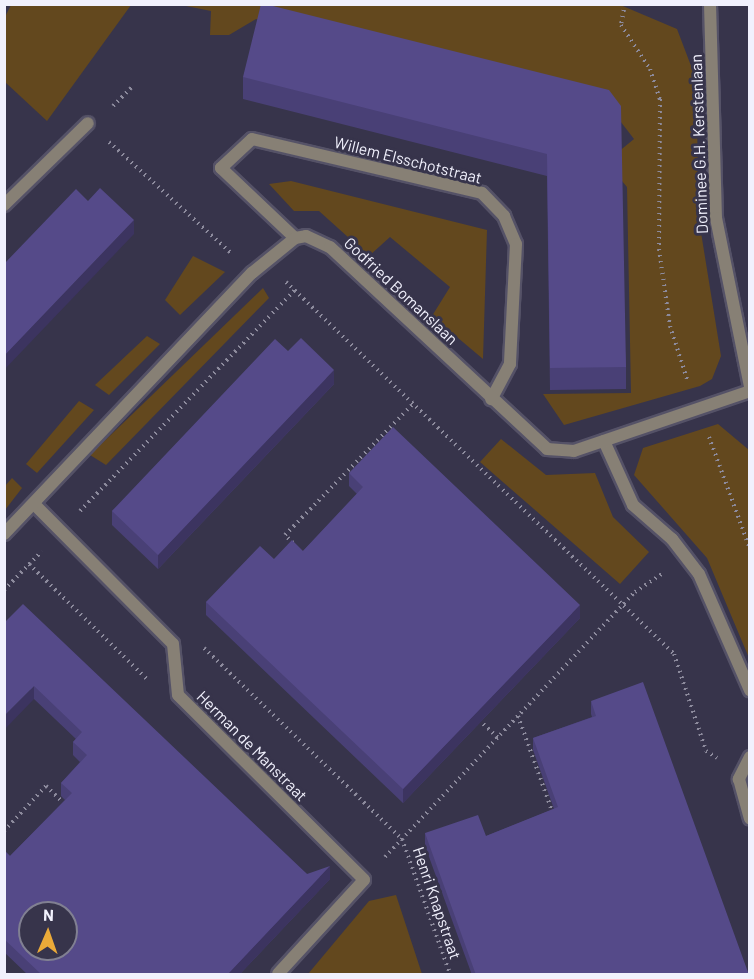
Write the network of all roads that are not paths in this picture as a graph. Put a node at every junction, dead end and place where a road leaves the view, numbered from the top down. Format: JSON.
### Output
{"nodes":[{"id":1,"x":710,"y":4,"type":"edge"},
{"id":2,"x":88,"y":123,"type":"road end"},
{"id":3,"x":4,"y":206,"type":"edge"},
{"id":4,"x":295,"y":238,"type":"junction"},
{"id":5,"x":750,"y":389,"type":"edge"},
{"id":6,"x":491,"y":399,"type":"junction"},
{"id":7,"x":604,"y":441,"type":"junction"},
{"id":8,"x":34,"y":504,"type":"junction"},
{"id":9,"x":4,"y":534,"type":"edge"},
{"id":10,"x":750,"y":690,"type":"edge"},
{"id":11,"x":750,"y":757,"type":"edge"},
{"id":12,"x":750,"y":819,"type":"edge"},
{"id":13,"x":278,"y":975,"type":"edge"}],
"edges":[{"from":1,"to":5,"type":"street","name":"Dominee G.H. Kerstenlaan"},
{"from":2,"to":3,"type":"street"},
{"from":4,"to":6,"type":"street","name":"Godfried Bomanslaan"},
{"from":4,"to":6,"type":"street","name":"Willem Elsschotstraat"},
{"from":4,"to":8,"type":"street"},
{"from":5,"to":7,"type":"street","name":"Godfried Bomanslaan"},
{"from":6,"to":7,"type":"street","name":"Godfried Bomanslaan"},
{"from":7,"to":10,"type":"street"},
{"from":8,"to":9,"type":"street"},
{"from":8,"to":13,"type":"street","name":"Herman de Manstraat"},
{"from":11,"to":12,"type":"street"}]}
